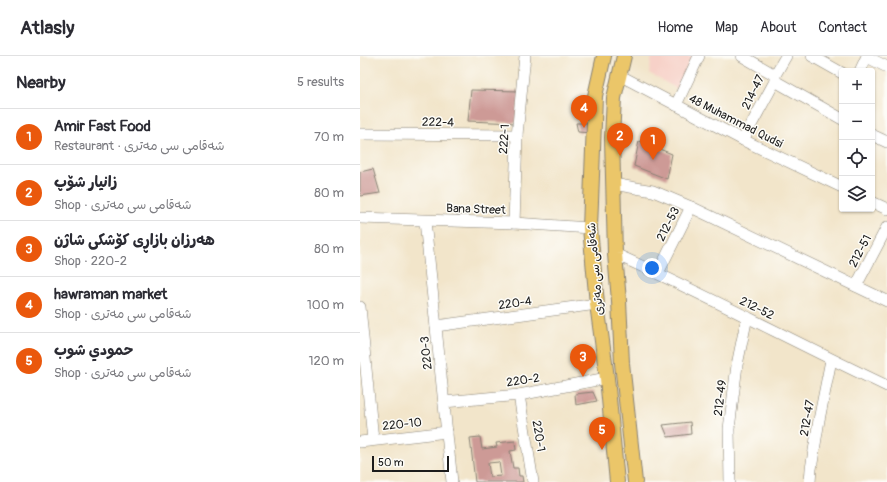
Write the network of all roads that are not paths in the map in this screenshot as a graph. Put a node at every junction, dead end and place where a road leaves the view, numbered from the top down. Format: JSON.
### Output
{"nodes":[{"id":1,"x":526,"y":56,"type":"edge"},
{"id":2,"x":604,"y":56,"type":"edge"},
{"id":3,"x":624,"y":56,"type":"edge"},
{"id":4,"x":699,"y":56,"type":"edge"},
{"id":5,"x":742,"y":56,"type":"edge"},
{"id":6,"x":786,"y":56,"type":"edge"},
{"id":7,"x":812,"y":56,"type":"edge"},
{"id":8,"x":867,"y":56,"type":"edge"},
{"id":9,"x":887,"y":67,"type":"edge"},
{"id":10,"x":861,"y":68,"type":"edge"},
{"id":11,"x":839,"y":71,"type":"edge"},
{"id":12,"x":619,"y":75,"type":"junction"},
{"id":13,"x":775,"y":78,"type":"junction"},
{"id":14,"x":676,"y":105,"type":"junction"},
{"id":15,"x":839,"y":115,"type":"edge"},
{"id":16,"x":360,"y":134,"type":"edge"},
{"id":17,"x":517,"y":135,"type":"junction"},
{"id":18,"x":875,"y":136,"type":"edge"},
{"id":19,"x":743,"y":140,"type":"junction"},
{"id":20,"x":887,"y":142,"type":"edge"},
{"id":21,"x":593,"y":155,"type":"junction"},
{"id":22,"x":612,"y":156,"type":"junction"},
{"id":23,"x":613,"y":184,"type":"junction"},
{"id":24,"x":839,"y":186,"type":"edge"},
{"id":25,"x":875,"y":203,"type":"edge"},
{"id":26,"x":691,"y":207,"type":"junction"},
{"id":27,"x":887,"y":209,"type":"edge"},
{"id":28,"x":360,"y":218,"type":"edge"},
{"id":29,"x":425,"y":221,"type":"junction"},
{"id":30,"x":514,"y":223,"type":"junction"},
{"id":31,"x":887,"y":227,"type":"edge"},
{"id":32,"x":590,"y":228,"type":"junction"},
{"id":33,"x":615,"y":254,"type":"junction"},
{"id":34,"x":658,"y":273,"type":"junction"},
{"id":35,"x":856,"y":286,"type":"junction"},
{"id":36,"x":887,"y":301,"type":"edge"},
{"id":37,"x":597,"y":304,"type":"junction"},
{"id":38,"x":360,"y":314,"type":"edge"},
{"id":39,"x":747,"y":317,"type":"junction"},
{"id":40,"x":436,"y":326,"type":"junction"},
{"id":41,"x":831,"y":360,"type":"junction"},
{"id":42,"x":622,"y":364,"type":"junction"},
{"id":43,"x":606,"y":372,"type":"junction"},
{"id":44,"x":887,"y":386,"type":"edge"},
{"id":45,"x":519,"y":395,"type":"junction"},
{"id":46,"x":444,"y":402,"type":"junction"},
{"id":47,"x":447,"y":432,"type":"junction"},
{"id":48,"x":373,"y":440,"type":"junction"},
{"id":49,"x":360,"y":442,"type":"edge"},
{"id":50,"x":452,"y":482,"type":"edge"},
{"id":51,"x":533,"y":482,"type":"edge"},
{"id":52,"x":617,"y":482,"type":"edge"},
{"id":53,"x":635,"y":482,"type":"edge"},
{"id":54,"x":730,"y":482,"type":"edge"},
{"id":55,"x":810,"y":482,"type":"edge"}],
"edges":[{"from":1,"to":17,"type":"street","name":"222-1"},
{"from":2,"to":21,"type":"main road","name":"شەقامی سی مەتری"},
{"from":3,"to":12,"type":"main road","name":"شەقامی سی مەتری"},
{"from":4,"to":14,"type":"street"},
{"from":5,"to":13,"type":"street"},
{"from":6,"to":13,"type":"street","name":"214-47"},
{"from":7,"to":11,"type":"street"},
{"from":8,"to":9,"type":"street"},
{"from":8,"to":10,"type":"street"},
{"from":12,"to":14,"type":"street","name":"48 Muhammad Qudsi"},
{"from":12,"to":22,"type":"main road","name":"شەقامی سی مەتری"},
{"from":13,"to":15,"type":"street"},
{"from":13,"to":19,"type":"street","name":"214-47"},
{"from":14,"to":19,"type":"street","name":"48 Muhammad Qudsi"},
{"from":16,"to":17,"type":"street","name":"222-4"},
{"from":17,"to":30,"type":"street","name":"222-1"},
{"from":18,"to":20,"type":"street"},
{"from":19,"to":24,"type":"street","name":"48 Muhammad Qudsi"},
{"from":21,"to":22,"type":"main road"},
{"from":21,"to":32,"type":"main road","name":"شەقامی سی مەتری"},
{"from":22,"to":23,"type":"main road","name":"شەقامی سی مەتری"},
{"from":23,"to":26,"type":"street"},
{"from":23,"to":33,"type":"main road","name":"شەقامی سی مەتری"},
{"from":25,"to":27,"type":"street"},
{"from":26,"to":34,"type":"street","name":"212-53"},
{"from":26,"to":35,"type":"street"},
{"from":28,"to":29,"type":"street","name":"Bana Street"},
{"from":29,"to":30,"type":"street","name":"Bana Street"},
{"from":29,"to":40,"type":"street","name":"220-3"},
{"from":30,"to":32,"type":"street","name":"Bana Street"},
{"from":31,"to":35,"type":"street","name":"212-51"},
{"from":32,"to":37,"type":"main road","name":"شەقامی سی مەتری"},
{"from":33,"to":34,"type":"street","name":"212-52"},
{"from":33,"to":42,"type":"main road","name":"شەقامی سی مەتری"},
{"from":34,"to":39,"type":"street","name":"212-52"},
{"from":35,"to":36,"type":"street"},
{"from":37,"to":40,"type":"street","name":"220-4"},
{"from":37,"to":43,"type":"main road","name":"شەقامی سی مەتری"},
{"from":38,"to":48,"type":"street"},
{"from":39,"to":41,"type":"street","name":"212-52"},
{"from":39,"to":54,"type":"street","name":"212-49"},
{"from":40,"to":46,"type":"street","name":"220-3"},
{"from":41,"to":44,"type":"street","name":"212-52"},
{"from":41,"to":55,"type":"street","name":"212-47"},
{"from":42,"to":43,"type":"main road"},
{"from":42,"to":53,"type":"main road","name":"شەقامی سی مەتری"},
{"from":43,"to":45,"type":"street","name":"220-2"},
{"from":43,"to":52,"type":"main road","name":"شەقامی سی مەتری"},
{"from":45,"to":46,"type":"street","name":"220-2"},
{"from":45,"to":51,"type":"street","name":"220-1"},
{"from":46,"to":47,"type":"street","name":"220-3"},
{"from":47,"to":48,"type":"street","name":"220-10"},
{"from":47,"to":50,"type":"street","name":"220-3"},
{"from":48,"to":49,"type":"street","name":"220-10"}]}
